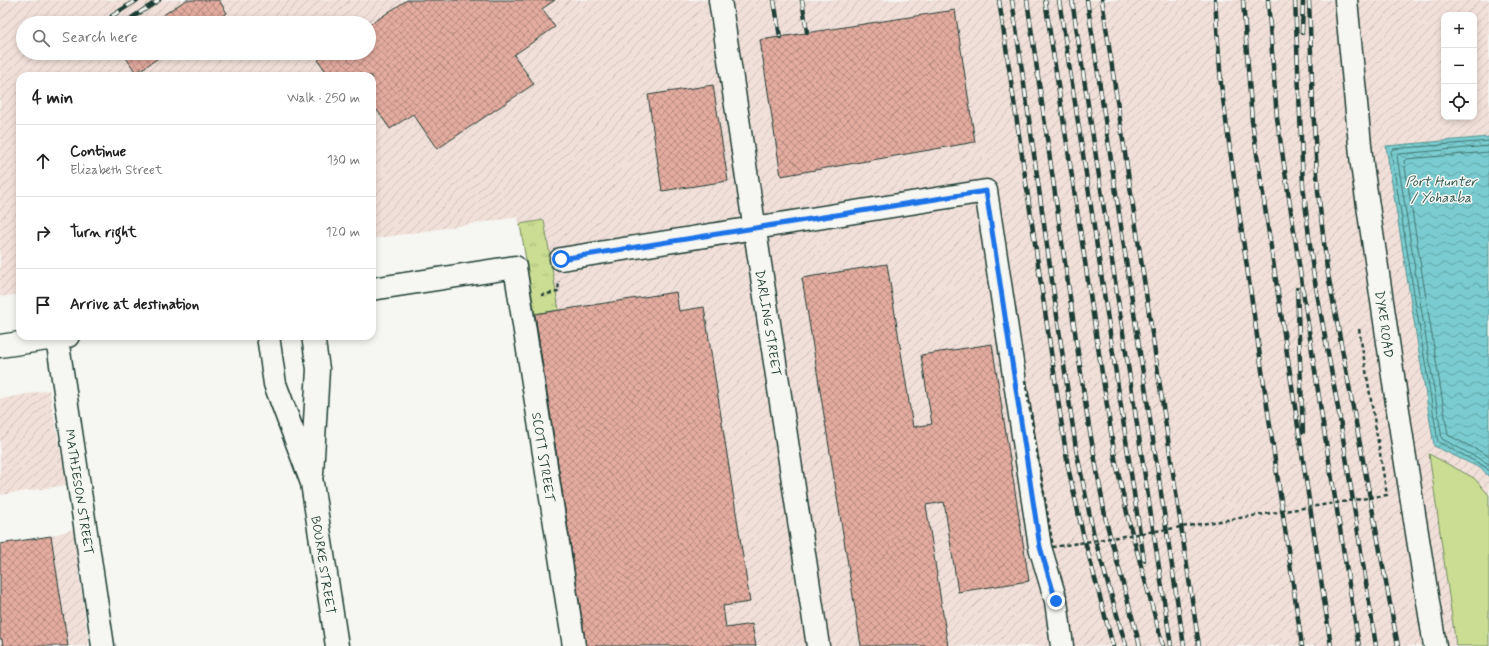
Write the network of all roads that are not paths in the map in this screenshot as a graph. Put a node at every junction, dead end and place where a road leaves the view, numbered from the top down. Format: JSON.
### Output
{"nodes":[{"id":1,"x":720,"y":0,"type":"edge"},
{"id":2,"x":1346,"y":0,"type":"edge"},
{"id":3,"x":755,"y":228,"type":"junction"},
{"id":4,"x":561,"y":259,"type":"dead end"},
{"id":5,"x":376,"y":288,"type":"edge"},
{"id":6,"x":41,"y":340,"type":"edge"},
{"id":7,"x":62,"y":340,"type":"edge"},
{"id":8,"x":269,"y":340,"type":"edge"},
{"id":9,"x":314,"y":340,"type":"edge"},
{"id":10,"x":0,"y":346,"type":"edge"},
{"id":11,"x":312,"y":483,"type":"junction"},
{"id":12,"x":103,"y":646,"type":"edge"},
{"id":13,"x":337,"y":646,"type":"edge"},
{"id":14,"x":574,"y":646,"type":"edge"},
{"id":15,"x":818,"y":646,"type":"edge"},
{"id":16,"x":1062,"y":646,"type":"edge"},
{"id":17,"x":1435,"y":646,"type":"edge"}],
"edges":[{"from":1,"to":3,"type":"street","name":"DARLING STREET"},
{"from":2,"to":17,"type":"street","name":"DYKE ROAD"},
{"from":3,"to":4,"type":"street"},
{"from":3,"to":15,"type":"street","name":"DARLING STREET"},
{"from":3,"to":16,"type":"street"},
{"from":5,"to":14,"type":"street","name":"SCOTT STREET"},
{"from":6,"to":10,"type":"street"},
{"from":7,"to":12,"type":"street","name":"MATHIESON STREET"},
{"from":8,"to":11,"type":"street","name":"BOURKE STREET"},
{"from":9,"to":11,"type":"street","name":"BOURKE STREET"},
{"from":11,"to":13,"type":"street","name":"BOURKE STREET"}]}
